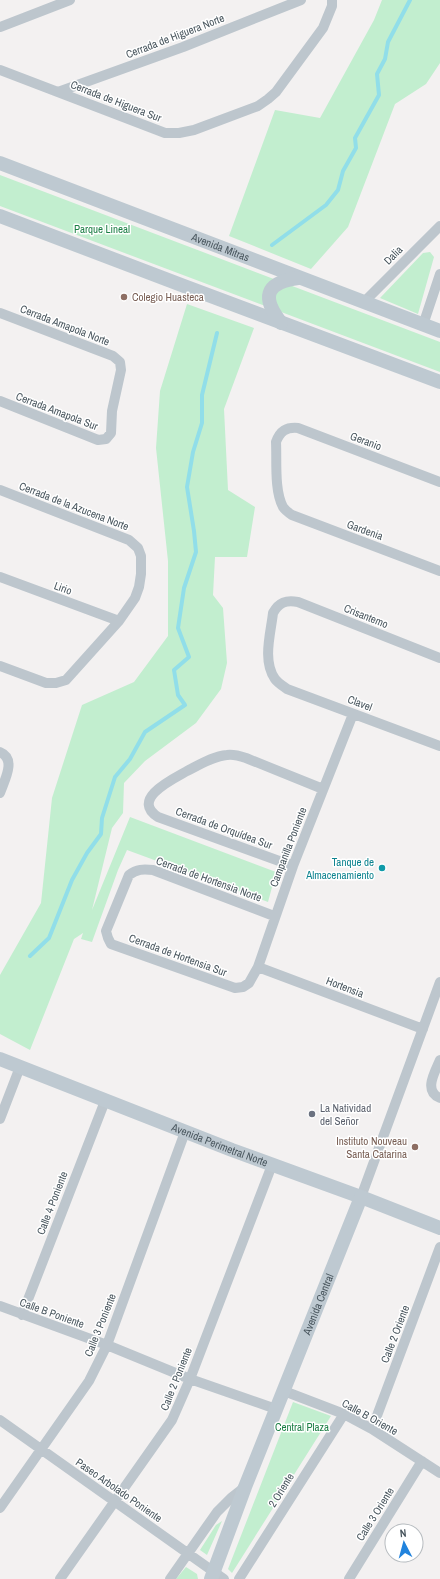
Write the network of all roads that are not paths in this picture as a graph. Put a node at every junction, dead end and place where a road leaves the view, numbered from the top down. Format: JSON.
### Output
{"nodes":[{"id":1,"x":70,"y":0,"type":"edge"},
{"id":2,"x":301,"y":0,"type":"edge"},
{"id":3,"x":332,"y":0,"type":"edge"},
{"id":4,"x":0,"y":27,"type":"edge"},
{"id":5,"x":0,"y":70,"type":"edge"},
{"id":6,"x":58,"y":92,"type":"junction"},
{"id":7,"x":0,"y":163,"type":"edge"},
{"id":8,"x":0,"y":216,"type":"edge"},
{"id":9,"x":440,"y":226,"type":"edge"},
{"id":10,"x":440,"y":274,"type":"edge"},
{"id":11,"x":298,"y":278,"type":"junction"},
{"id":12,"x":364,"y":302,"type":"junction"},
{"id":13,"x":0,"y":313,"type":"edge"},
{"id":14,"x":281,"y":323,"type":"junction"},
{"id":15,"x":423,"y":325,"type":"junction"},
{"id":16,"x":440,"y":331,"type":"edge"},
{"id":17,"x":440,"y":382,"type":"edge"},
{"id":18,"x":0,"y":401,"type":"edge"},
{"id":19,"x":106,"y":439,"type":"joint"},
{"id":20,"x":440,"y":482,"type":"edge"},
{"id":21,"x":0,"y":490,"type":"edge"},
{"id":22,"x":284,"y":508,"type":"joint"},
{"id":23,"x":440,"y":570,"type":"edge"},
{"id":24,"x":0,"y":577,"type":"edge"},
{"id":25,"x":118,"y":621,"type":"junction"},
{"id":26,"x":440,"y":658,"type":"edge"},
{"id":27,"x":0,"y":666,"type":"edge"},
{"id":28,"x":275,"y":679,"type":"joint"},
{"id":29,"x":353,"y":714,"type":"junction"},
{"id":30,"x":440,"y":746,"type":"edge"},
{"id":31,"x":0,"y":752,"type":"edge"},
{"id":32,"x":323,"y":789,"type":"junction"},
{"id":33,"x":0,"y":793,"type":"edge"},
{"id":34,"x":293,"y":866,"type":"junction"},
{"id":35,"x":274,"y":916,"type":"junction"},
{"id":36,"x":108,"y":938,"type":"joint"},
{"id":37,"x":258,"y":967,"type":"junction"},
{"id":38,"x":440,"y":982,"type":"edge"},
{"id":39,"x":243,"y":987,"type":"joint"},
{"id":40,"x":423,"y":1029,"type":"junction"},
{"id":41,"x":0,"y":1060,"type":"edge"},
{"id":42,"x":440,"y":1060,"type":"edge"},
{"id":43,"x":20,"y":1067,"type":"junction"},
{"id":44,"x":440,"y":1098,"type":"edge"},
{"id":45,"x":105,"y":1101,"type":"junction"},
{"id":46,"x":0,"y":1119,"type":"edge"},
{"id":47,"x":185,"y":1132,"type":"junction"},
{"id":48,"x":272,"y":1165,"type":"junction"},
{"id":49,"x":361,"y":1197,"type":"junction"},
{"id":50,"x":440,"y":1228,"type":"edge"},
{"id":51,"x":440,"y":1247,"type":"edge"},
{"id":52,"x":0,"y":1306,"type":"edge"},
{"id":53,"x":22,"y":1315,"type":"junction"},
{"id":54,"x":107,"y":1345,"type":"junction"},
{"id":55,"x":190,"y":1379,"type":"junction"},
{"id":56,"x":284,"y":1390,"type":"junction"},
{"id":57,"x":276,"y":1409,"type":"junction"},
{"id":58,"x":344,"y":1414,"type":"junction"},
{"id":59,"x":0,"y":1420,"type":"edge"},
{"id":60,"x":372,"y":1429,"type":"junction"},
{"id":61,"x":42,"y":1450,"type":"junction"},
{"id":62,"x":422,"y":1461,"type":"junction"},
{"id":63,"x":440,"y":1473,"type":"edge"},
{"id":64,"x":245,"y":1488,"type":"junction"},
{"id":65,"x":116,"y":1501,"type":"junction"},
{"id":66,"x":0,"y":1508,"type":"edge"},
{"id":67,"x":188,"y":1554,"type":"junction"},
{"id":68,"x":216,"y":1577,"type":"edge"},
{"id":69,"x":60,"y":1579,"type":"edge"},
{"id":70,"x":170,"y":1579,"type":"edge"},
{"id":71,"x":239,"y":1579,"type":"edge"},
{"id":72,"x":349,"y":1579,"type":"edge"}],
"edges":[{"from":1,"to":4,"type":"street"},
{"from":2,"to":6,"type":"street","name":"Cerrada de Higuera Norte"},
{"from":3,"to":6,"type":"street","name":"Cerrada de Higuera Sur"},
{"from":5,"to":6,"type":"street","name":"Cerrada de Higuera Sur"},
{"from":7,"to":11,"type":"street","name":"Avenida Mitras"},
{"from":8,"to":14,"type":"street"},
{"from":9,"to":12,"type":"street","name":"Dalia"},
{"from":10,"to":15,"type":"street"},
{"from":11,"to":12,"type":"street","name":"Avenida Mitras"},
{"from":11,"to":14,"type":"street"},
{"from":12,"to":15,"type":"street","name":"Avenida Mitras"},
{"from":13,"to":19,"type":"street","name":"Cerrada Amapola Norte"},
{"from":14,"to":17,"type":"street"},
{"from":15,"to":16,"type":"street","name":"Avenida Mitras"},
{"from":18,"to":19,"type":"street","name":"Cerrada Amapola Sur"},
{"from":20,"to":22,"type":"street","name":"Geranio"},
{"from":21,"to":25,"type":"street","name":"Cerrada de la Azucena Norte"},
{"from":22,"to":23,"type":"street","name":"Gardenia"},
{"from":24,"to":25,"type":"street","name":"Lirio"},
{"from":25,"to":27,"type":"street"},
{"from":26,"to":28,"type":"street","name":"Crisantemo"},
{"from":28,"to":29,"type":"street","name":"Clavel"},
{"from":29,"to":30,"type":"street","name":"Clavel"},
{"from":29,"to":32,"type":"street","name":"Campanilla Poniente"},
{"from":31,"to":33,"type":"street"},
{"from":32,"to":34,"type":"street","name":"Campanilla Poniente"},
{"from":32,"to":34,"type":"street","name":"Cerrada de Orquídea Sur"},
{"from":34,"to":35,"type":"street","name":"Campanilla Poniente"},
{"from":35,"to":36,"type":"street","name":"Cerrada de Hortensia Norte"},
{"from":35,"to":37,"type":"street","name":"Campanilla Poniente"},
{"from":36,"to":39,"type":"street","name":"Cerrada de Hortensia Sur"},
{"from":37,"to":39,"type":"street","name":"Campanilla Poniente"},
{"from":37,"to":40,"type":"street","name":"Hortensia"},
{"from":38,"to":40,"type":"street","name":"Avenida Central"},
{"from":40,"to":49,"type":"street","name":"Avenida Central"},
{"from":41,"to":43,"type":"street","name":"Avenida Perimetral Norte"},
{"from":42,"to":44,"type":"street"},
{"from":43,"to":45,"type":"street","name":"Avenida Perimetral Norte"},
{"from":43,"to":46,"type":"street"},
{"from":45,"to":47,"type":"street","name":"Avenida Perimetral Norte"},
{"from":45,"to":53,"type":"street","name":"Calle 4 Poniente"},
{"from":47,"to":48,"type":"street","name":"Avenida Perimetral Norte"},
{"from":47,"to":54,"type":"street","name":"Calle 3 Poniente"},
{"from":48,"to":49,"type":"street","name":"Avenida Perimetral Norte"},
{"from":48,"to":55,"type":"street","name":"Calle 2 Poniente"},
{"from":49,"to":50,"type":"street","name":"Avenida Perimetral Norte"},
{"from":49,"to":56,"type":"street","name":"Avenida Central"},
{"from":51,"to":60,"type":"street","name":"Calle 2 Oriente"},
{"from":52,"to":53,"type":"street","name":"Calle B Poniente"},
{"from":53,"to":54,"type":"street","name":"Calle B Poniente"},
{"from":54,"to":55,"type":"street","name":"Calle B Poniente"},
{"from":54,"to":61,"type":"street","name":"Calle 3 Poniente"},
{"from":55,"to":57,"type":"street","name":"Calle B Poniente"},
{"from":55,"to":65,"type":"street","name":"Calle 2 Poniente"},
{"from":56,"to":57,"type":"street","name":"Avenida Central"},
{"from":56,"to":58,"type":"street","name":"Calle B Oriente"},
{"from":57,"to":64,"type":"street","name":"Avenida Central"},
{"from":58,"to":60,"type":"street","name":"Calle B Oriente"},
{"from":58,"to":71,"type":"street","name":"2 Oriente"},
{"from":59,"to":61,"type":"street","name":"Paseo Arbolado Poniente"},
{"from":60,"to":62,"type":"street","name":"Calle B Oriente"},
{"from":61,"to":65,"type":"street","name":"Paseo Arbolado Poniente"},
{"from":61,"to":66,"type":"street","name":"Calle 3 Poniente"},
{"from":62,"to":63,"type":"street","name":"Calle B Oriente"},
{"from":62,"to":72,"type":"street","name":"Calle 3 Oriente"},
{"from":64,"to":67,"type":"street"},
{"from":64,"to":68,"type":"street","name":"Avenida Central"},
{"from":65,"to":67,"type":"street","name":"Paseo Arbolado Poniente"},
{"from":65,"to":69,"type":"street","name":"Calle 2 Poniente"},
{"from":67,"to":68,"type":"street","name":"Paseo Arbolado Poniente"},
{"from":67,"to":70,"type":"street"}]}
